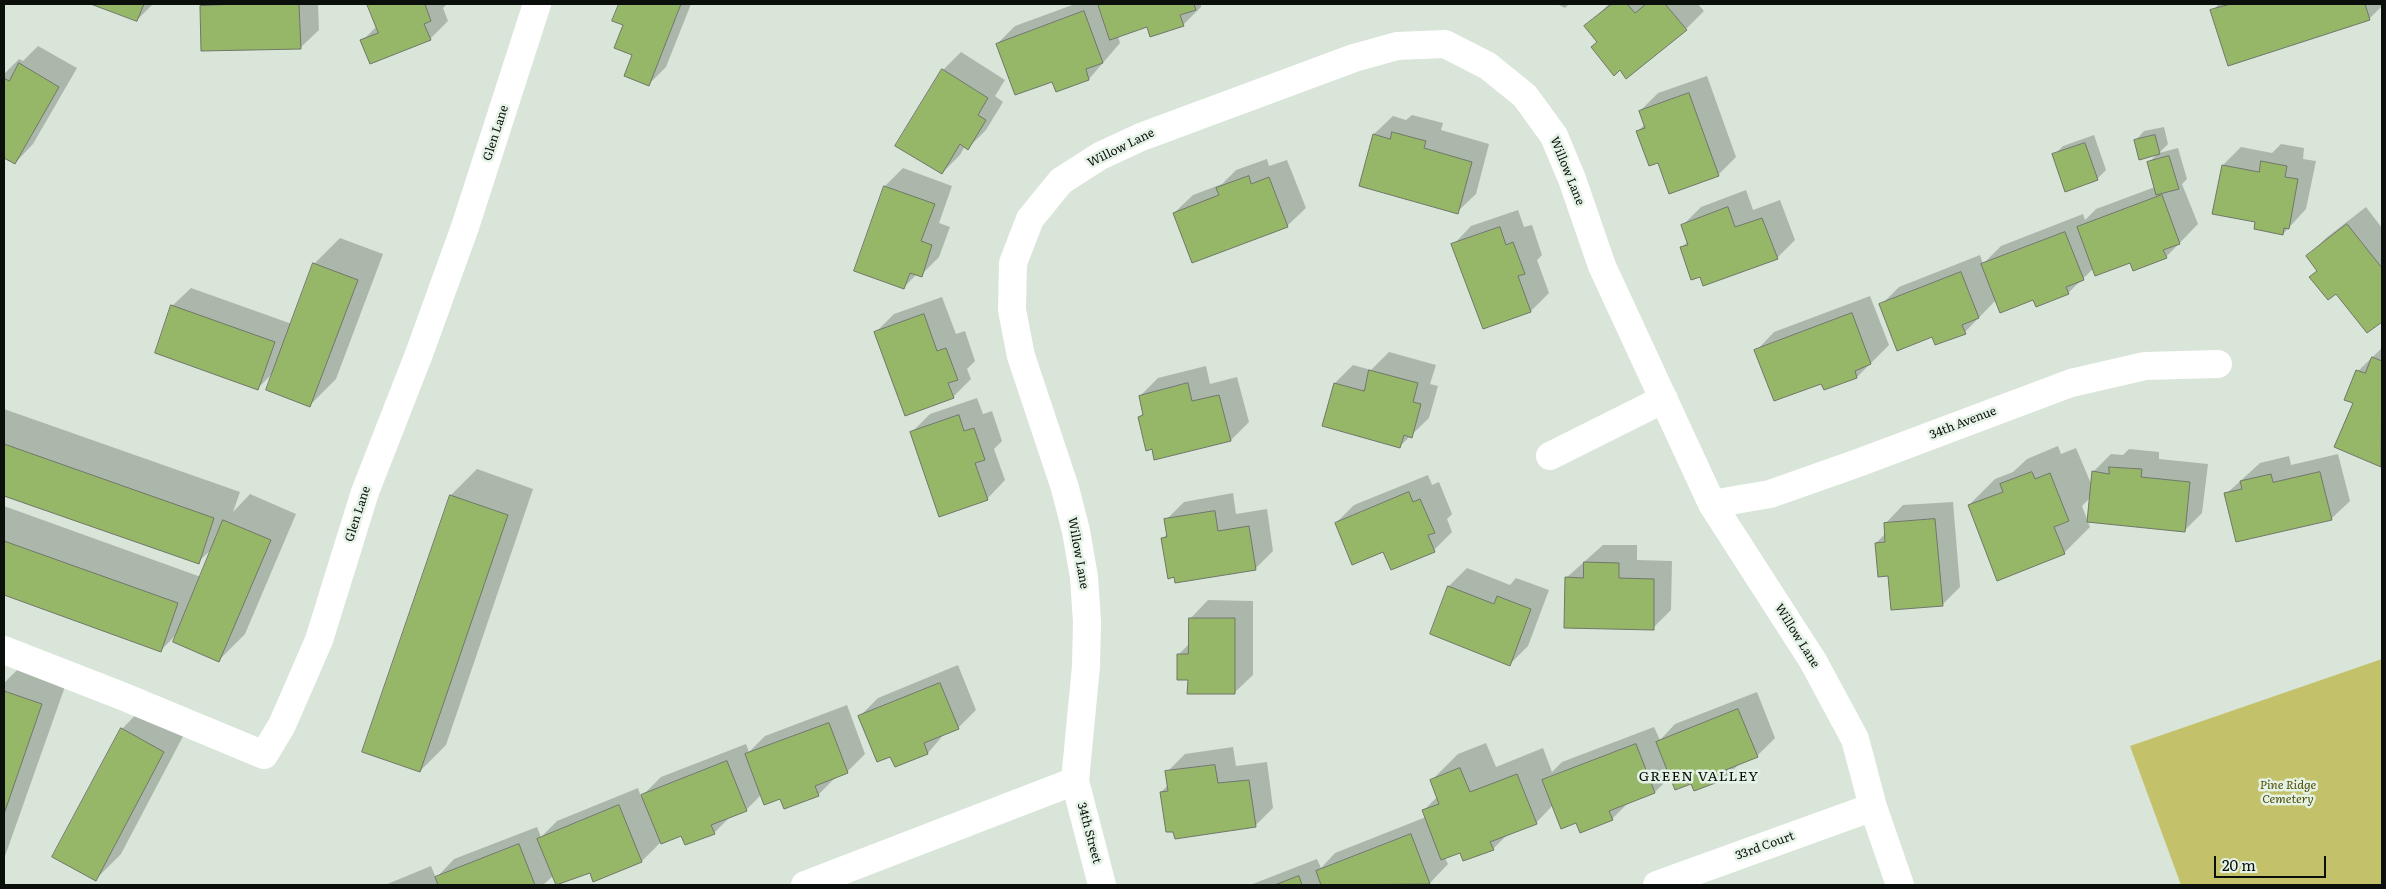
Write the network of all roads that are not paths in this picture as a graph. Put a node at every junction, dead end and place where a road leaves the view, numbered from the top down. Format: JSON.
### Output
{"nodes":[{"id":1,"x":537,"y":4,"type":"edge"},
{"id":2,"x":2218,"y":364,"type":"dead end"},
{"id":3,"x":1664,"y":399,"type":"junction"},
{"id":4,"x":1550,"y":456,"type":"dead end"},
{"id":5,"x":1712,"y":504,"type":"junction"},
{"id":6,"x":4,"y":650,"type":"edge"},
{"id":7,"x":1075,"y":781,"type":"junction"},
{"id":8,"x":1873,"y":807,"type":"junction"},
{"id":9,"x":805,"y":885,"type":"edge"},
{"id":10,"x":1102,"y":885,"type":"edge"},
{"id":11,"x":1657,"y":885,"type":"edge"},
{"id":12,"x":1900,"y":885,"type":"edge"}],
"edges":[{"from":1,"to":6,"type":"street","name":"Glen Lane"},
{"from":2,"to":5,"type":"street","name":"34th Avenue"},
{"from":3,"to":4,"type":"street"},
{"from":3,"to":5,"type":"street","name":"Willow Lane"},
{"from":3,"to":7,"type":"street","name":"Willow Lane"},
{"from":5,"to":8,"type":"street","name":"Willow Lane"},
{"from":7,"to":9,"type":"street"},
{"from":7,"to":10,"type":"street","name":"34th Street"},
{"from":8,"to":11,"type":"street","name":"33rd Court"},
{"from":8,"to":12,"type":"street","name":"Willow Lane"}]}
